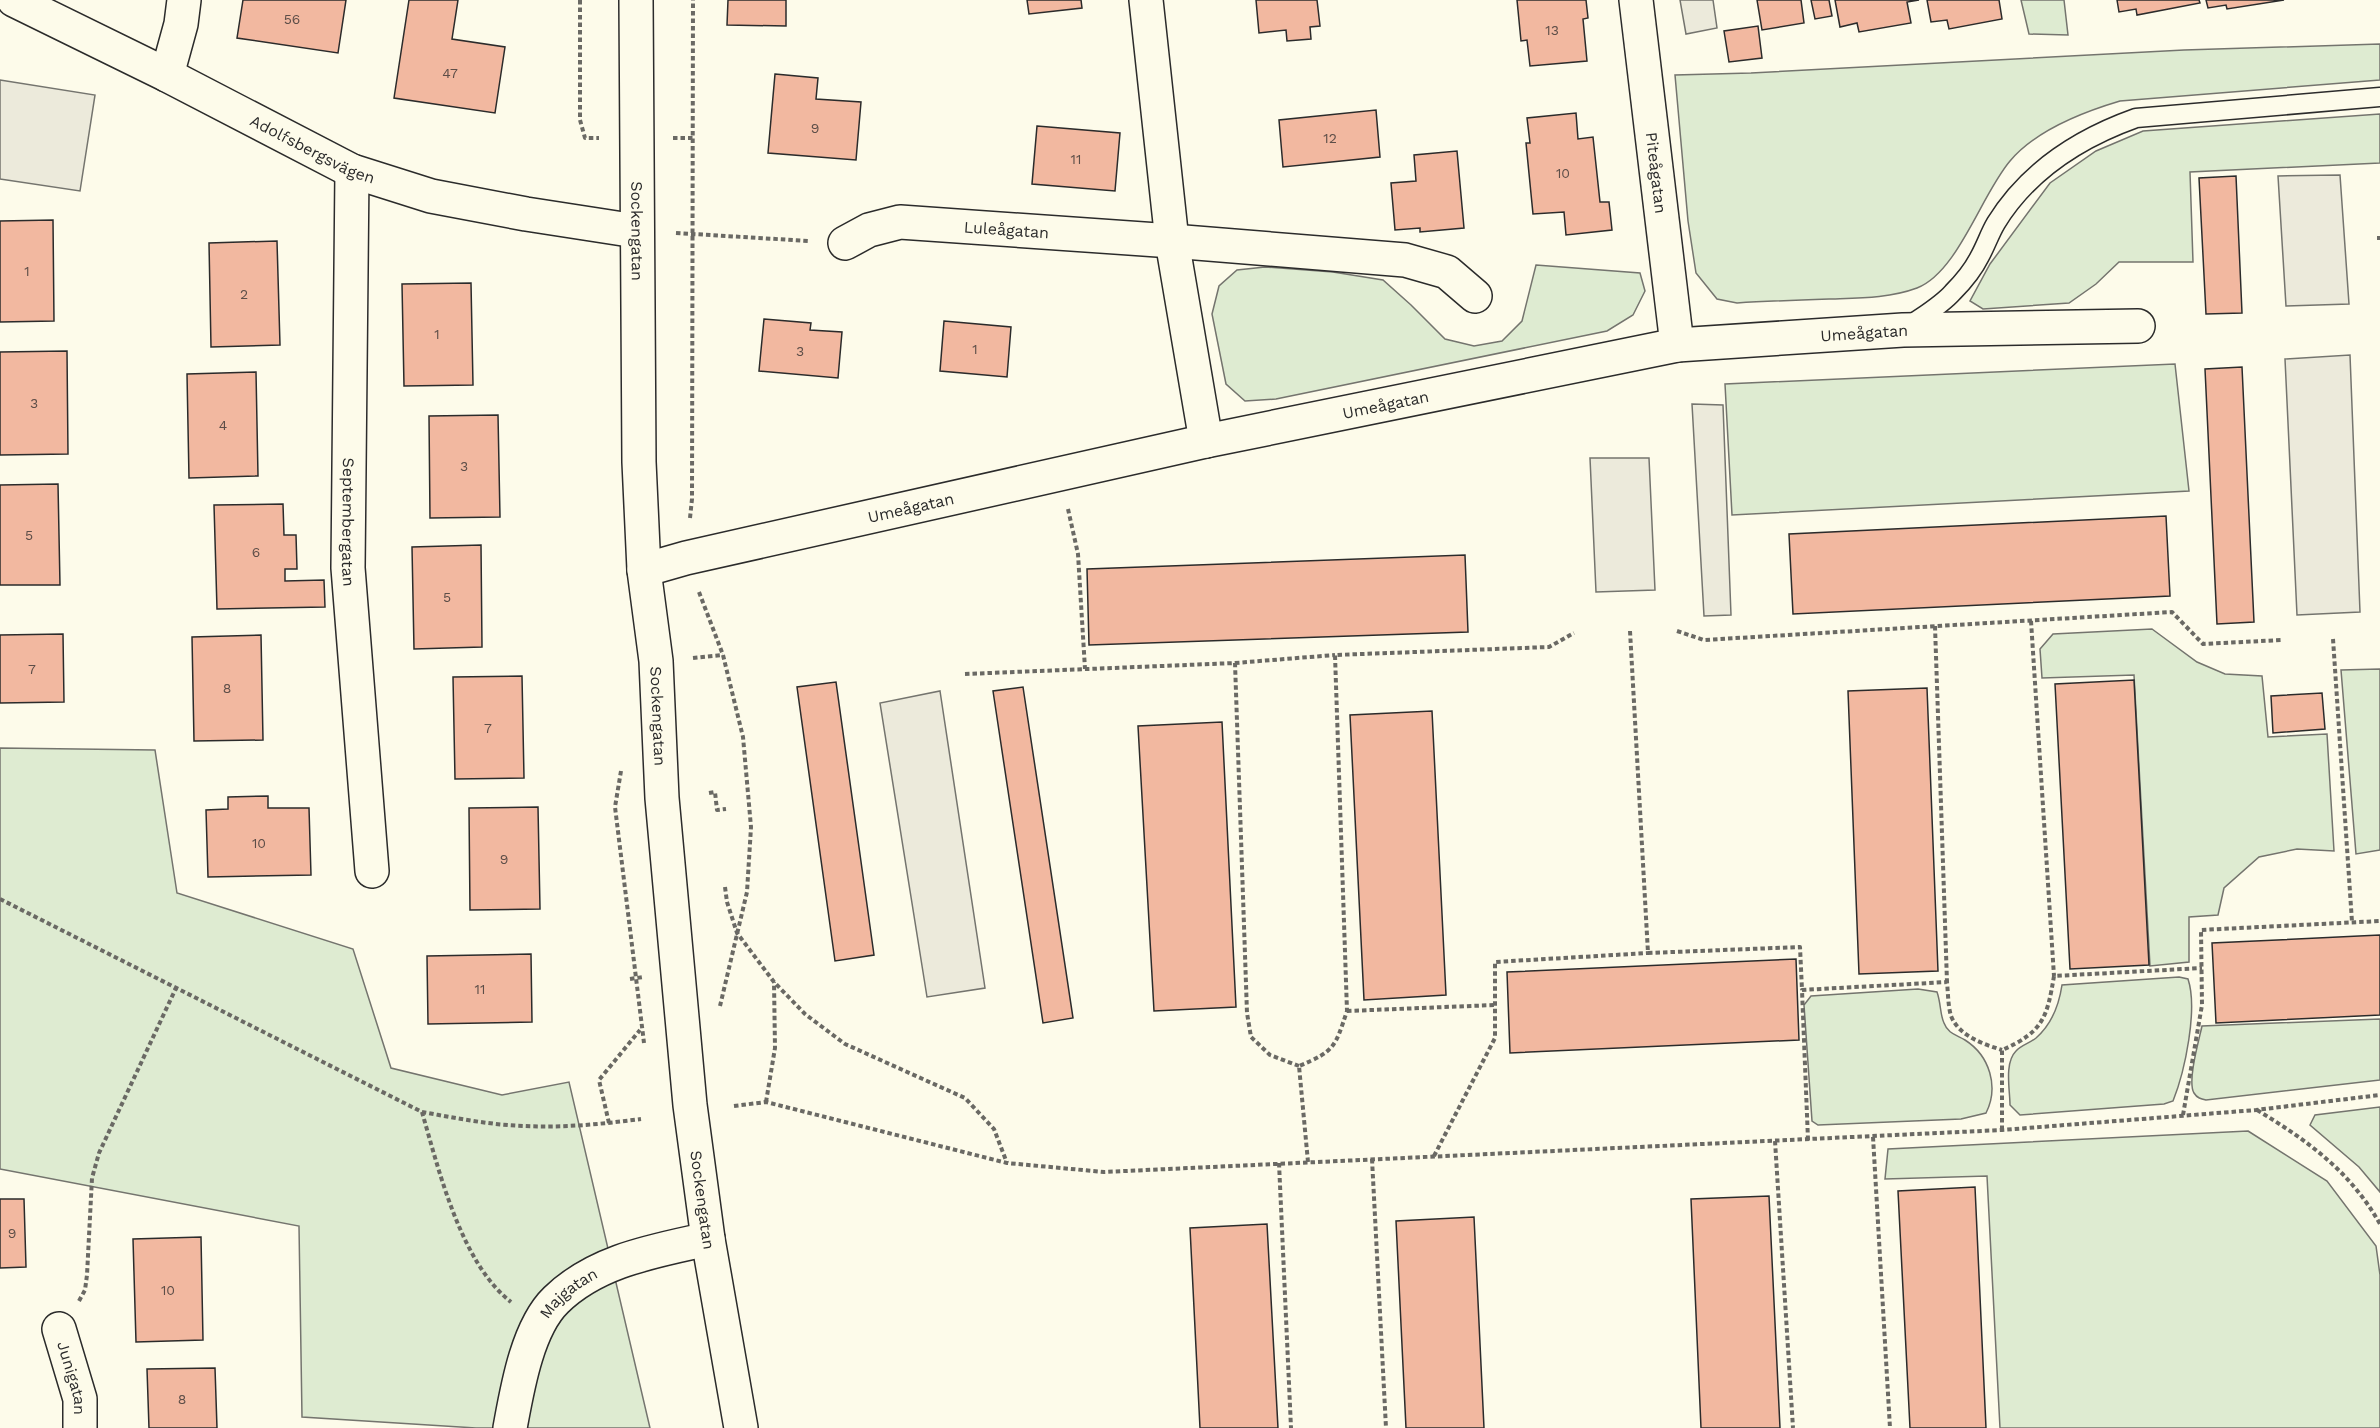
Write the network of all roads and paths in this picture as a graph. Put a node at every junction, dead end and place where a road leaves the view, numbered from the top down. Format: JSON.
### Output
{"nodes":[{"id":1,"x":14,"y":0,"type":"edge"},
{"id":2,"x":184,"y":0,"type":"edge"},
{"id":3,"x":636,"y":0,"type":"edge"},
{"id":4,"x":693,"y":0,"type":"edge"},
{"id":5,"x":1146,"y":0,"type":"edge"},
{"id":6,"x":1636,"y":0,"type":"edge"},
{"id":7,"x":167,"y":75,"type":"junction"},
{"id":8,"x":2380,"y":97,"type":"edge"},
{"id":9,"x":351,"y":171,"type":"junction"},
{"id":10,"x":636,"y":231,"type":"junction"},
{"id":11,"x":693,"y":234,"type":"junction"},
{"id":12,"x":1172,"y":241,"type":"junction"},
{"id":13,"x":846,"y":243,"type":"joint"},
{"id":14,"x":1475,"y":296,"type":"dead end"},
{"id":15,"x":2138,"y":326,"type":"dead end"},
{"id":16,"x":1903,"y":330,"type":"junction"},
{"id":17,"x":1677,"y":345,"type":"junction"},
{"id":18,"x":1206,"y":441,"type":"junction"},
{"id":19,"x":1060,"y":473,"type":"junction"},
{"id":20,"x":686,"y":558,"type":"junction"},
{"id":21,"x":644,"y":570,"type":"junction"},
{"id":22,"x":2031,"y":621,"type":"junction"},
{"id":23,"x":1935,"y":626,"type":"junction"},
{"id":24,"x":1677,"y":631,"type":"dead end"},
{"id":25,"x":1630,"y":632,"type":"dead end"},
{"id":26,"x":1574,"y":633,"type":"dead end"},
{"id":27,"x":2333,"y":639,"type":"dead end"},
{"id":28,"x":2282,"y":640,"type":"dead end"},
{"id":29,"x":1335,"y":655,"type":"junction"},
{"id":30,"x":1235,"y":663,"type":"junction"},
{"id":31,"x":1085,"y":669,"type":"junction"},
{"id":32,"x":965,"y":674,"type":"dead end"},
{"id":33,"x":709,"y":793,"type":"dead end"},
{"id":34,"x":726,"y":809,"type":"dead end"},
{"id":35,"x":372,"y":871,"type":"dead end"},
{"id":36,"x":725,"y":887,"type":"dead end"},
{"id":37,"x":0,"y":899,"type":"edge"},
{"id":38,"x":2380,"y":921,"type":"edge"},
{"id":39,"x":2352,"y":922,"type":"junction"},
{"id":40,"x":737,"y":933,"type":"junction"},
{"id":41,"x":1648,"y":953,"type":"junction"},
{"id":42,"x":2202,"y":968,"type":"junction"},
{"id":43,"x":2054,"y":976,"type":"junction"},
{"id":44,"x":774,"y":982,"type":"junction"},
{"id":45,"x":1947,"y":982,"type":"junction"},
{"id":46,"x":176,"y":988,"type":"junction"},
{"id":47,"x":1802,"y":990,"type":"junction"},
{"id":48,"x":1495,"y":1005,"type":"junction"},
{"id":49,"x":1347,"y":1011,"type":"junction"},
{"id":50,"x":719,"y":1016,"type":"dead end"},
{"id":51,"x":641,"y":1029,"type":"dead end"},
{"id":52,"x":2002,"y":1050,"type":"junction"},
{"id":53,"x":1299,"y":1066,"type":"junction"},
{"id":54,"x":2380,"y":1095,"type":"edge"},
{"id":55,"x":766,"y":1102,"type":"junction"},
{"id":56,"x":735,"y":1106,"type":"dead end"},
{"id":57,"x":2256,"y":1110,"type":"junction"},
{"id":58,"x":422,"y":1112,"type":"junction"},
{"id":59,"x":2183,"y":1115,"type":"junction"},
{"id":60,"x":641,"y":1119,"type":"dead end"},
{"id":61,"x":609,"y":1123,"type":"junction"},
{"id":62,"x":2002,"y":1130,"type":"junction"},
{"id":63,"x":1873,"y":1137,"type":"junction"},
{"id":64,"x":1808,"y":1140,"type":"junction"},
{"id":65,"x":1775,"y":1141,"type":"junction"},
{"id":66,"x":1434,"y":1156,"type":"junction"},
{"id":67,"x":1372,"y":1159,"type":"junction"},
{"id":68,"x":1308,"y":1162,"type":"junction"},
{"id":69,"x":1279,"y":1163,"type":"junction"},
{"id":70,"x":1007,"y":1164,"type":"junction"},
{"id":71,"x":2380,"y":1224,"type":"edge"},
{"id":72,"x":708,"y":1239,"type":"junction"},
{"id":73,"x":539,"y":1324,"type":"junction"},
{"id":74,"x":59,"y":1329,"type":"joint"},
{"id":75,"x":80,"y":1428,"type":"edge"},
{"id":76,"x":510,"y":1428,"type":"edge"},
{"id":77,"x":741,"y":1428,"type":"edge"},
{"id":78,"x":1291,"y":1428,"type":"edge"},
{"id":79,"x":1386,"y":1428,"type":"edge"},
{"id":80,"x":1793,"y":1428,"type":"edge"},
{"id":81,"x":1890,"y":1428,"type":"edge"}],
"edges":[{"from":1,"to":7,"type":"street","name":"Adolfsbergsvägen"},
{"from":2,"to":7,"type":"street"},
{"from":3,"to":10,"type":"street","name":"Sockengatan"},
{"from":4,"to":11,"type":"path"},
{"from":5,"to":12,"type":"street"},
{"from":6,"to":17,"type":"street","name":"Piteågatan"},
{"from":7,"to":9,"type":"street","name":"Adolfsbergsvägen"},
{"from":8,"to":16,"type":"lane"},
{"from":9,"to":10,"type":"street","name":"Adolfsbergsvägen"},
{"from":9,"to":35,"type":"street","name":"Septembergatan"},
{"from":10,"to":11,"type":"path"},
{"from":10,"to":21,"type":"street","name":"Sockengatan"},
{"from":11,"to":13,"type":"path"},
{"from":11,"to":20,"type":"path"},
{"from":12,"to":13,"type":"street","name":"Luleågatan"},
{"from":12,"to":14,"type":"street","name":"Luleågatan"},
{"from":12,"to":18,"type":"street"},
{"from":15,"to":16,"type":"street","name":"Umeågatan"},
{"from":16,"to":17,"type":"street","name":"Umeågatan"},
{"from":17,"to":18,"type":"street","name":"Umeågatan"},
{"from":18,"to":19,"type":"street","name":"Umeågatan"},
{"from":19,"to":20,"type":"street","name":"Umeågatan"},
{"from":19,"to":31,"type":"path"},
{"from":20,"to":21,"type":"street","name":"Umeågatan"},
{"from":20,"to":40,"type":"path"},
{"from":21,"to":72,"type":"street","name":"Sockengatan"},
{"from":22,"to":23,"type":"path"},
{"from":22,"to":28,"type":"path"},
{"from":22,"to":43,"type":"path"},
{"from":23,"to":24,"type":"path"},
{"from":23,"to":45,"type":"path"},
{"from":25,"to":41,"type":"path"},
{"from":26,"to":29,"type":"path"},
{"from":27,"to":39,"type":"path"},
{"from":29,"to":30,"type":"path"},
{"from":29,"to":49,"type":"path"},
{"from":30,"to":31,"type":"path"},
{"from":30,"to":53,"type":"path"},
{"from":31,"to":32,"type":"path"},
{"from":33,"to":34,"type":"path"},
{"from":36,"to":40,"type":"path"},
{"from":37,"to":46,"type":"path"},
{"from":38,"to":39,"type":"path"},
{"from":39,"to":42,"type":"path"},
{"from":40,"to":44,"type":"path"},
{"from":40,"to":50,"type":"path"},
{"from":41,"to":47,"type":"path"},
{"from":41,"to":48,"type":"path"},
{"from":42,"to":43,"type":"path"},
{"from":42,"to":59,"type":"path"},
{"from":43,"to":52,"type":"path"},
{"from":44,"to":55,"type":"path"},
{"from":44,"to":70,"type":"path"},
{"from":45,"to":47,"type":"path"},
{"from":45,"to":52,"type":"path"},
{"from":46,"to":58,"type":"path"},
{"from":46,"to":74,"type":"path"},
{"from":47,"to":64,"type":"path"},
{"from":48,"to":49,"type":"path"},
{"from":48,"to":66,"type":"path"},
{"from":49,"to":53,"type":"path"},
{"from":51,"to":61,"type":"path"},
{"from":52,"to":62,"type":"path"},
{"from":53,"to":68,"type":"path"},
{"from":54,"to":57,"type":"path"},
{"from":55,"to":56,"type":"path"},
{"from":55,"to":70,"type":"path"},
{"from":57,"to":59,"type":"path"},
{"from":57,"to":71,"type":"path"},
{"from":58,"to":61,"type":"path"},
{"from":58,"to":73,"type":"path"},
{"from":59,"to":62,"type":"path"},
{"from":60,"to":61,"type":"path"},
{"from":62,"to":63,"type":"path"},
{"from":63,"to":64,"type":"path"},
{"from":63,"to":81,"type":"path"},
{"from":64,"to":65,"type":"path"},
{"from":65,"to":66,"type":"path"},
{"from":65,"to":80,"type":"path"},
{"from":66,"to":67,"type":"path"},
{"from":67,"to":68,"type":"path"},
{"from":67,"to":79,"type":"path"},
{"from":68,"to":69,"type":"path"},
{"from":69,"to":70,"type":"path"},
{"from":69,"to":78,"type":"path"},
{"from":72,"to":73,"type":"street","name":"Majgatan"},
{"from":72,"to":77,"type":"street","name":"Sockengatan"},
{"from":73,"to":76,"type":"street","name":"Majgatan"},
{"from":74,"to":75,"type":"street","name":"Junigatan"}]}
